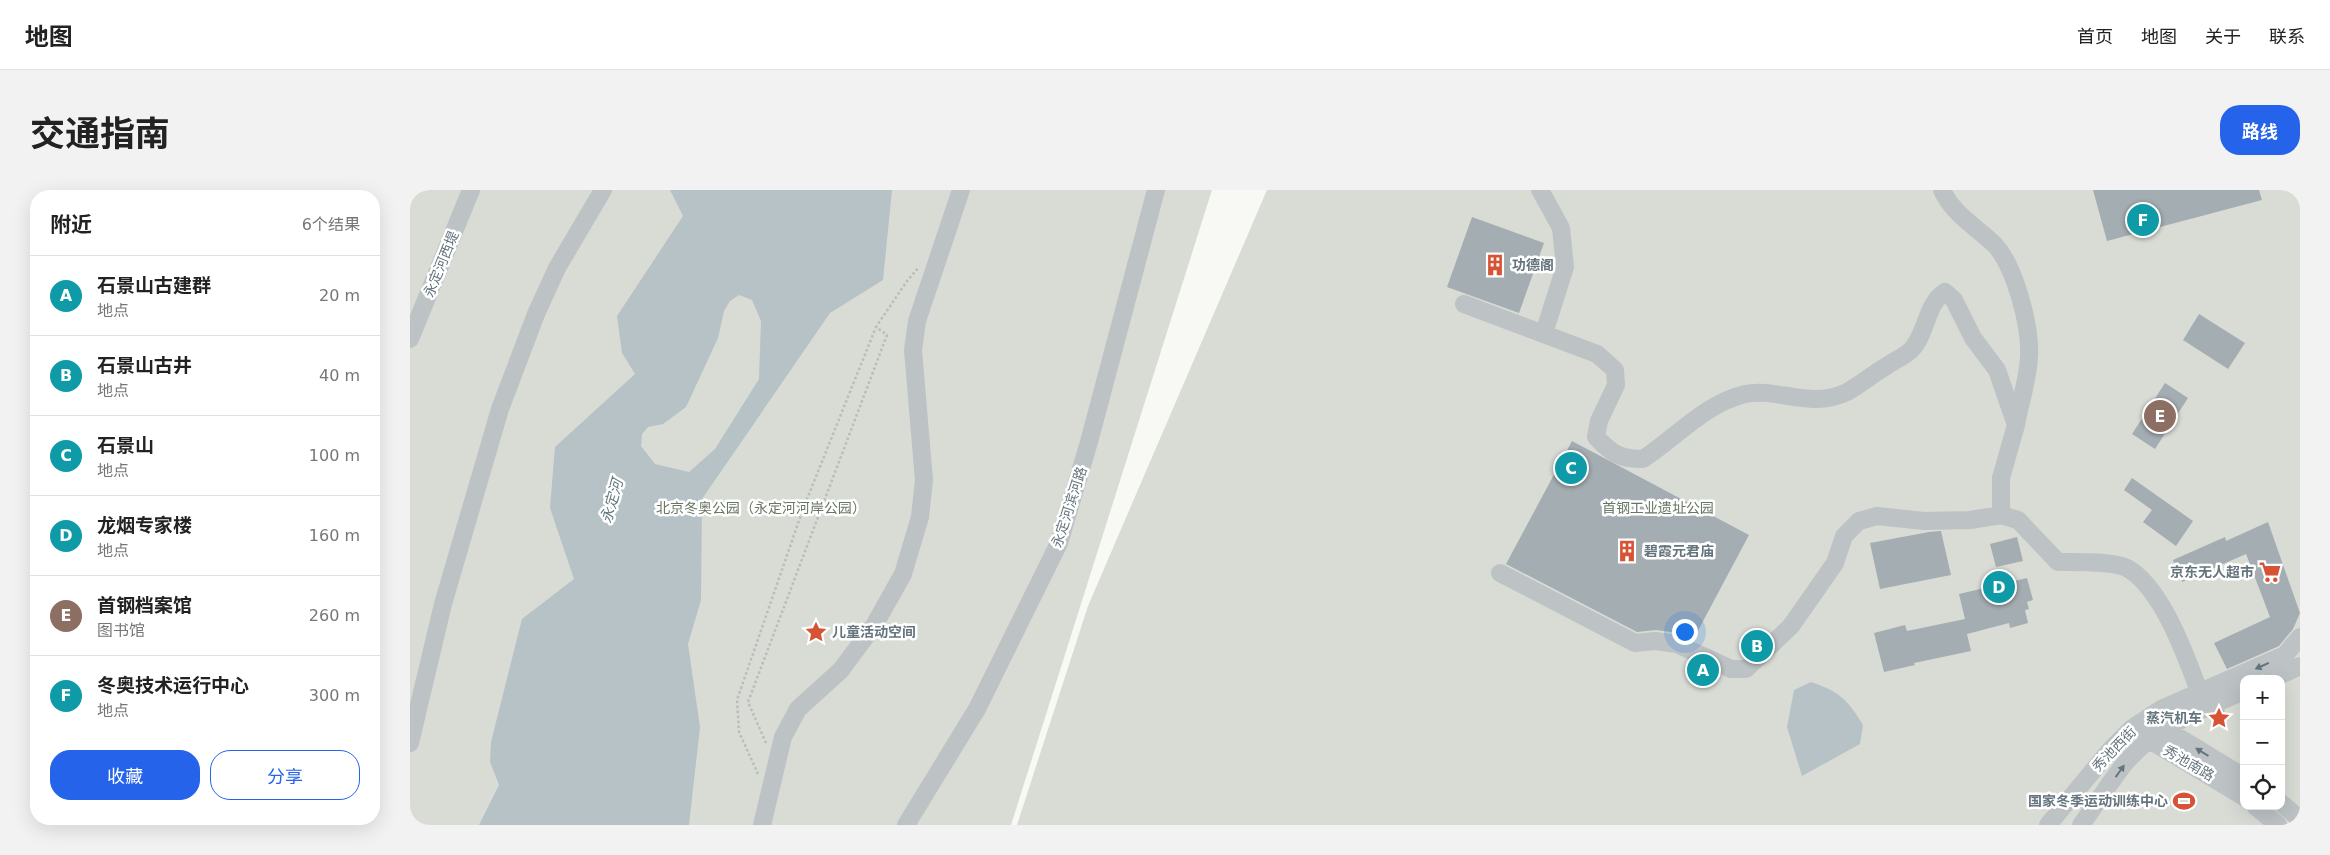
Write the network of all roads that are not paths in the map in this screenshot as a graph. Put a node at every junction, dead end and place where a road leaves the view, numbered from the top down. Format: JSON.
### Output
{"nodes":[{"id":1,"x":472,"y":190,"type":"edge"},
{"id":2,"x":603,"y":190,"type":"edge"},
{"id":3,"x":961,"y":190,"type":"edge"},
{"id":4,"x":1156,"y":190,"type":"edge"},
{"id":5,"x":1540,"y":190,"type":"edge"},
{"id":6,"x":1942,"y":190,"type":"edge"},
{"id":7,"x":1464,"y":304,"type":"dead end"},
{"id":8,"x":1544,"y":334,"type":"junction"},
{"id":9,"x":410,"y":339,"type":"edge"},
{"id":10,"x":2016,"y":425,"type":"junction"},
{"id":11,"x":2001,"y":516,"type":"junction"},
{"id":12,"x":1500,"y":573,"type":"dead end"},
{"id":13,"x":2300,"y":637,"type":"edge"},
{"id":14,"x":2300,"y":666,"type":"edge"},
{"id":15,"x":2281,"y":675,"type":"edge"},
{"id":16,"x":2240,"y":692,"type":"edge"},
{"id":17,"x":2203,"y":701,"type":"junction"},
{"id":18,"x":2146,"y":719,"type":"junction"},
{"id":19,"x":2165,"y":729,"type":"junction"},
{"id":20,"x":2151,"y":741,"type":"junction"},
{"id":21,"x":410,"y":744,"type":"edge"},
{"id":22,"x":2240,"y":774,"type":"edge"},
{"id":23,"x":2240,"y":795,"type":"edge"},
{"id":24,"x":2285,"y":806,"type":"edge"},
{"id":25,"x":2261,"y":810,"type":"edge"},
{"id":26,"x":2300,"y":819,"type":"edge"},
{"id":27,"x":762,"y":825,"type":"edge"},
{"id":28,"x":906,"y":825,"type":"edge"},
{"id":29,"x":2048,"y":825,"type":"edge"},
{"id":30,"x":2081,"y":825,"type":"edge"},
{"id":31,"x":2278,"y":825,"type":"edge"}],
"edges":[{"from":1,"to":9,"type":"street","name":"永定河西堤"},
{"from":2,"to":21,"type":"street"},
{"from":3,"to":27,"type":"street"},
{"from":4,"to":28,"type":"street","name":"永定河滨河路"},
{"from":5,"to":8,"type":"street"},
{"from":6,"to":10,"type":"street"},
{"from":7,"to":8,"type":"street"},
{"from":8,"to":10,"type":"street"},
{"from":10,"to":11,"type":"street"},
{"from":11,"to":12,"type":"street"},
{"from":11,"to":17,"type":"street"},
{"from":13,"to":17,"type":"street","name":"秀池西街","one_way":true},
{"from":14,"to":15,"type":"street"},
{"from":16,"to":17,"type":"street","name":"秀池西街"},
{"from":17,"to":18,"type":"street","name":"秀池西街"},
{"from":17,"to":19,"type":"street","name":"秀池西街"},
{"from":18,"to":19,"type":"street","name":"秀池南路"},
{"from":18,"to":20,"type":"street","name":"秀池南路"},
{"from":18,"to":29,"type":"street","name":"秀池西街"},
{"from":19,"to":20,"type":"street","name":"秀池西街"},
{"from":22,"to":19,"type":"street","name":"秀池南路","one_way":true},
{"from":20,"to":23,"type":"street","name":"秀池南路"},
{"from":30,"to":20,"type":"street","name":"秀池西街","one_way":true},
{"from":24,"to":26,"type":"street"},
{"from":25,"to":31,"type":"street"}]}
